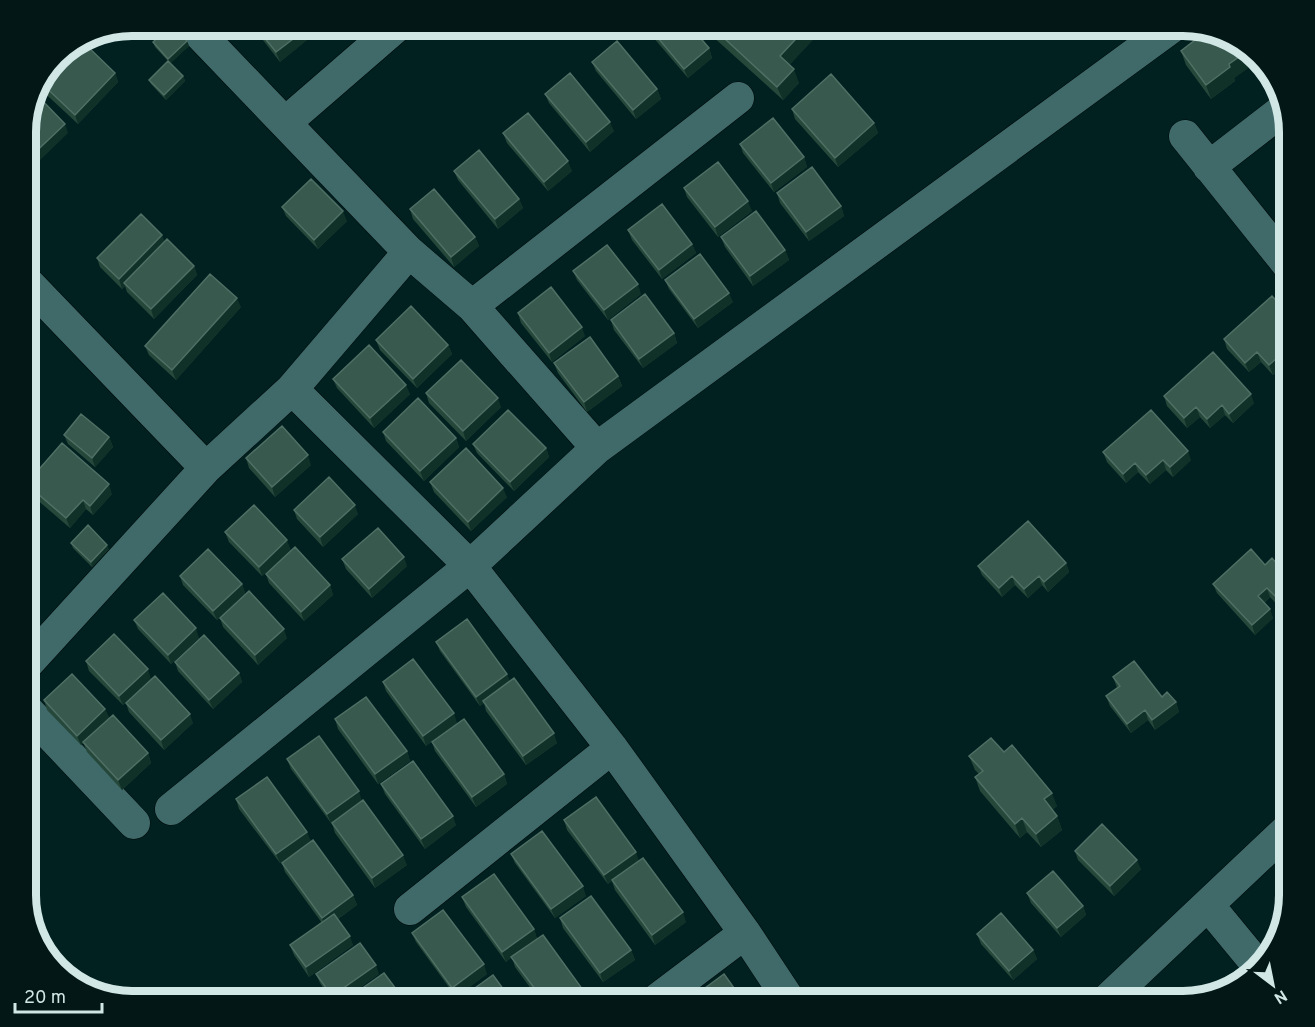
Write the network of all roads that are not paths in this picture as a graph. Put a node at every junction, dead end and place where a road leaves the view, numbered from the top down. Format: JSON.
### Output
{"nodes":[{"id":1,"x":202,"y":36,"type":"edge"},
{"id":2,"x":382,"y":36,"type":"edge"},
{"id":3,"x":1159,"y":36,"type":"edge"},
{"id":4,"x":738,"y":98,"type":"dead end"},
{"id":5,"x":1277,"y":114,"type":"edge"},
{"id":6,"x":285,"y":123,"type":"junction"},
{"id":7,"x":1185,"y":136,"type":"dead end"},
{"id":8,"x":1209,"y":167,"type":"junction"},
{"id":9,"x":409,"y":252,"type":"junction"},
{"id":10,"x":1279,"y":253,"type":"edge"},
{"id":11,"x":36,"y":291,"type":"edge"},
{"id":12,"x":471,"y":306,"type":"junction"},
{"id":13,"x":292,"y":389,"type":"junction"},
{"id":14,"x":597,"y":448,"type":"junction"},
{"id":15,"x":206,"y":468,"type":"junction"},
{"id":16,"x":470,"y":566,"type":"junction"},
{"id":17,"x":36,"y":654,"type":"edge"},
{"id":18,"x":36,"y":720,"type":"edge"},
{"id":19,"x":612,"y":748,"type":"junction"},
{"id":20,"x":171,"y":809,"type":"dead end"},
{"id":21,"x":134,"y":823,"type":"dead end"},
{"id":22,"x":1279,"y":838,"type":"edge"},
{"id":23,"x":1208,"y":905,"type":"junction"},
{"id":24,"x":410,"y":909,"type":"dead end"},
{"id":25,"x":745,"y":933,"type":"junction"},
{"id":26,"x":1249,"y":955,"type":"edge"},
{"id":27,"x":669,"y":991,"type":"edge"},
{"id":28,"x":783,"y":991,"type":"edge"},
{"id":29,"x":1118,"y":991,"type":"edge"}],
"edges":[{"from":1,"to":6,"type":"street"},
{"from":2,"to":6,"type":"street"},
{"from":3,"to":14,"type":"street"},
{"from":4,"to":12,"type":"street"},
{"from":5,"to":8,"type":"street"},
{"from":6,"to":9,"type":"street"},
{"from":7,"to":8,"type":"street"},
{"from":8,"to":10,"type":"street"},
{"from":9,"to":12,"type":"street"},
{"from":9,"to":13,"type":"street"},
{"from":11,"to":15,"type":"street"},
{"from":12,"to":14,"type":"street"},
{"from":13,"to":15,"type":"street"},
{"from":13,"to":16,"type":"street"},
{"from":14,"to":16,"type":"street"},
{"from":15,"to":17,"type":"street"},
{"from":16,"to":19,"type":"street"},
{"from":16,"to":20,"type":"street"},
{"from":18,"to":21,"type":"street"},
{"from":19,"to":24,"type":"street"},
{"from":19,"to":25,"type":"street"},
{"from":22,"to":23,"type":"street"},
{"from":23,"to":26,"type":"street"},
{"from":23,"to":29,"type":"street"},
{"from":25,"to":27,"type":"street"},
{"from":25,"to":28,"type":"street"}]}
